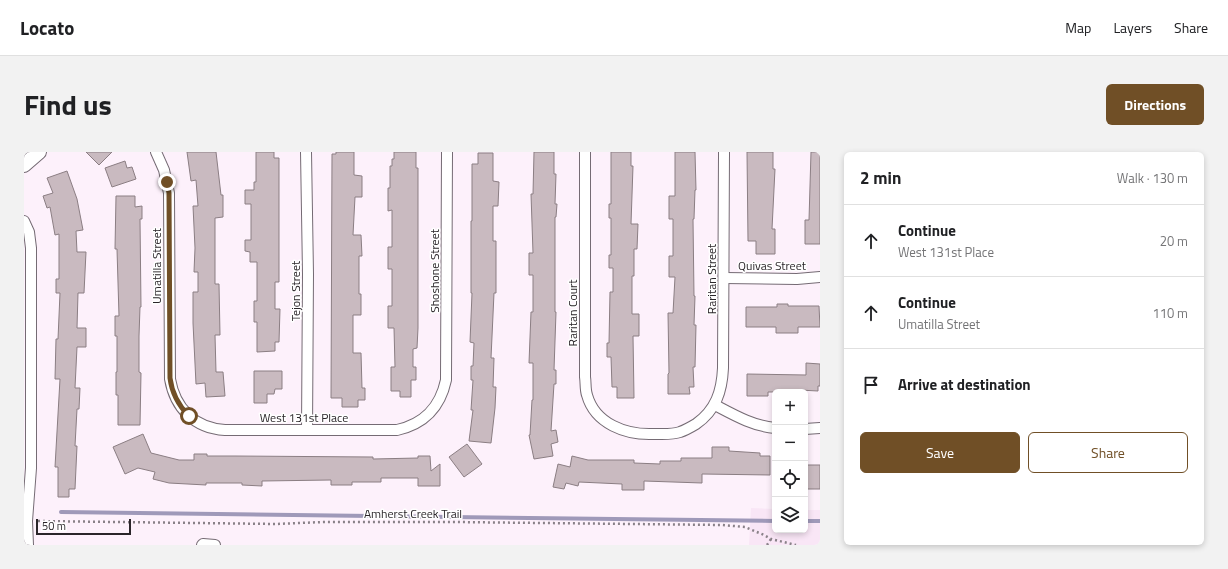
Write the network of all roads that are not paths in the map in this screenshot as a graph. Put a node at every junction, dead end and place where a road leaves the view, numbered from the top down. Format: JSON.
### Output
{"nodes":[{"id":1,"x":39,"y":152,"type":"edge"},
{"id":2,"x":156,"y":152,"type":"edge"},
{"id":3,"x":306,"y":152,"type":"edge"},
{"id":4,"x":447,"y":152,"type":"edge"},
{"id":5,"x":586,"y":152,"type":"edge"},
{"id":6,"x":724,"y":152,"type":"edge"},
{"id":7,"x":24,"y":165,"type":"edge"},
{"id":8,"x":24,"y":221,"type":"edge"},
{"id":9,"x":820,"y":277,"type":"edge"},
{"id":10,"x":724,"y":278,"type":"junction"},
{"id":11,"x":170,"y":382,"type":"joint"},
{"id":12,"x":444,"y":389,"type":"joint"},
{"id":13,"x":715,"y":405,"type":"junction"},
{"id":14,"x":772,"y":427,"type":"edge"},
{"id":15,"x":28,"y":428,"type":"edge"},
{"id":16,"x":820,"y":428,"type":"edge"},
{"id":17,"x":808,"y":429,"type":"edge"},
{"id":18,"x":307,"y":430,"type":"junction"},
{"id":19,"x":28,"y":545,"type":"edge"},
{"id":20,"x":202,"y":545,"type":"edge"},
{"id":21,"x":214,"y":545,"type":"edge"}],
"edges":[{"from":1,"to":7,"type":"street"},
{"from":2,"to":11,"type":"street","name":"Umatilla Street"},
{"from":3,"to":18,"type":"street","name":"Tejon Street"},
{"from":4,"to":12,"type":"street","name":"Shoshone Street"},
{"from":5,"to":13,"type":"street","name":"Raritan Court"},
{"from":6,"to":10,"type":"street","name":"Raritan Street"},
{"from":8,"to":15,"type":"street"},
{"from":9,"to":10,"type":"street","name":"Quivas Street"},
{"from":10,"to":13,"type":"street","name":"Raritan Street"},
{"from":11,"to":18,"type":"street","name":"West 131st Place"},
{"from":12,"to":18,"type":"street","name":"West 131st Place"},
{"from":13,"to":14,"type":"street"},
{"from":15,"to":19,"type":"street"},
{"from":16,"to":17,"type":"street"},
{"from":20,"to":21,"type":"street"}]}
